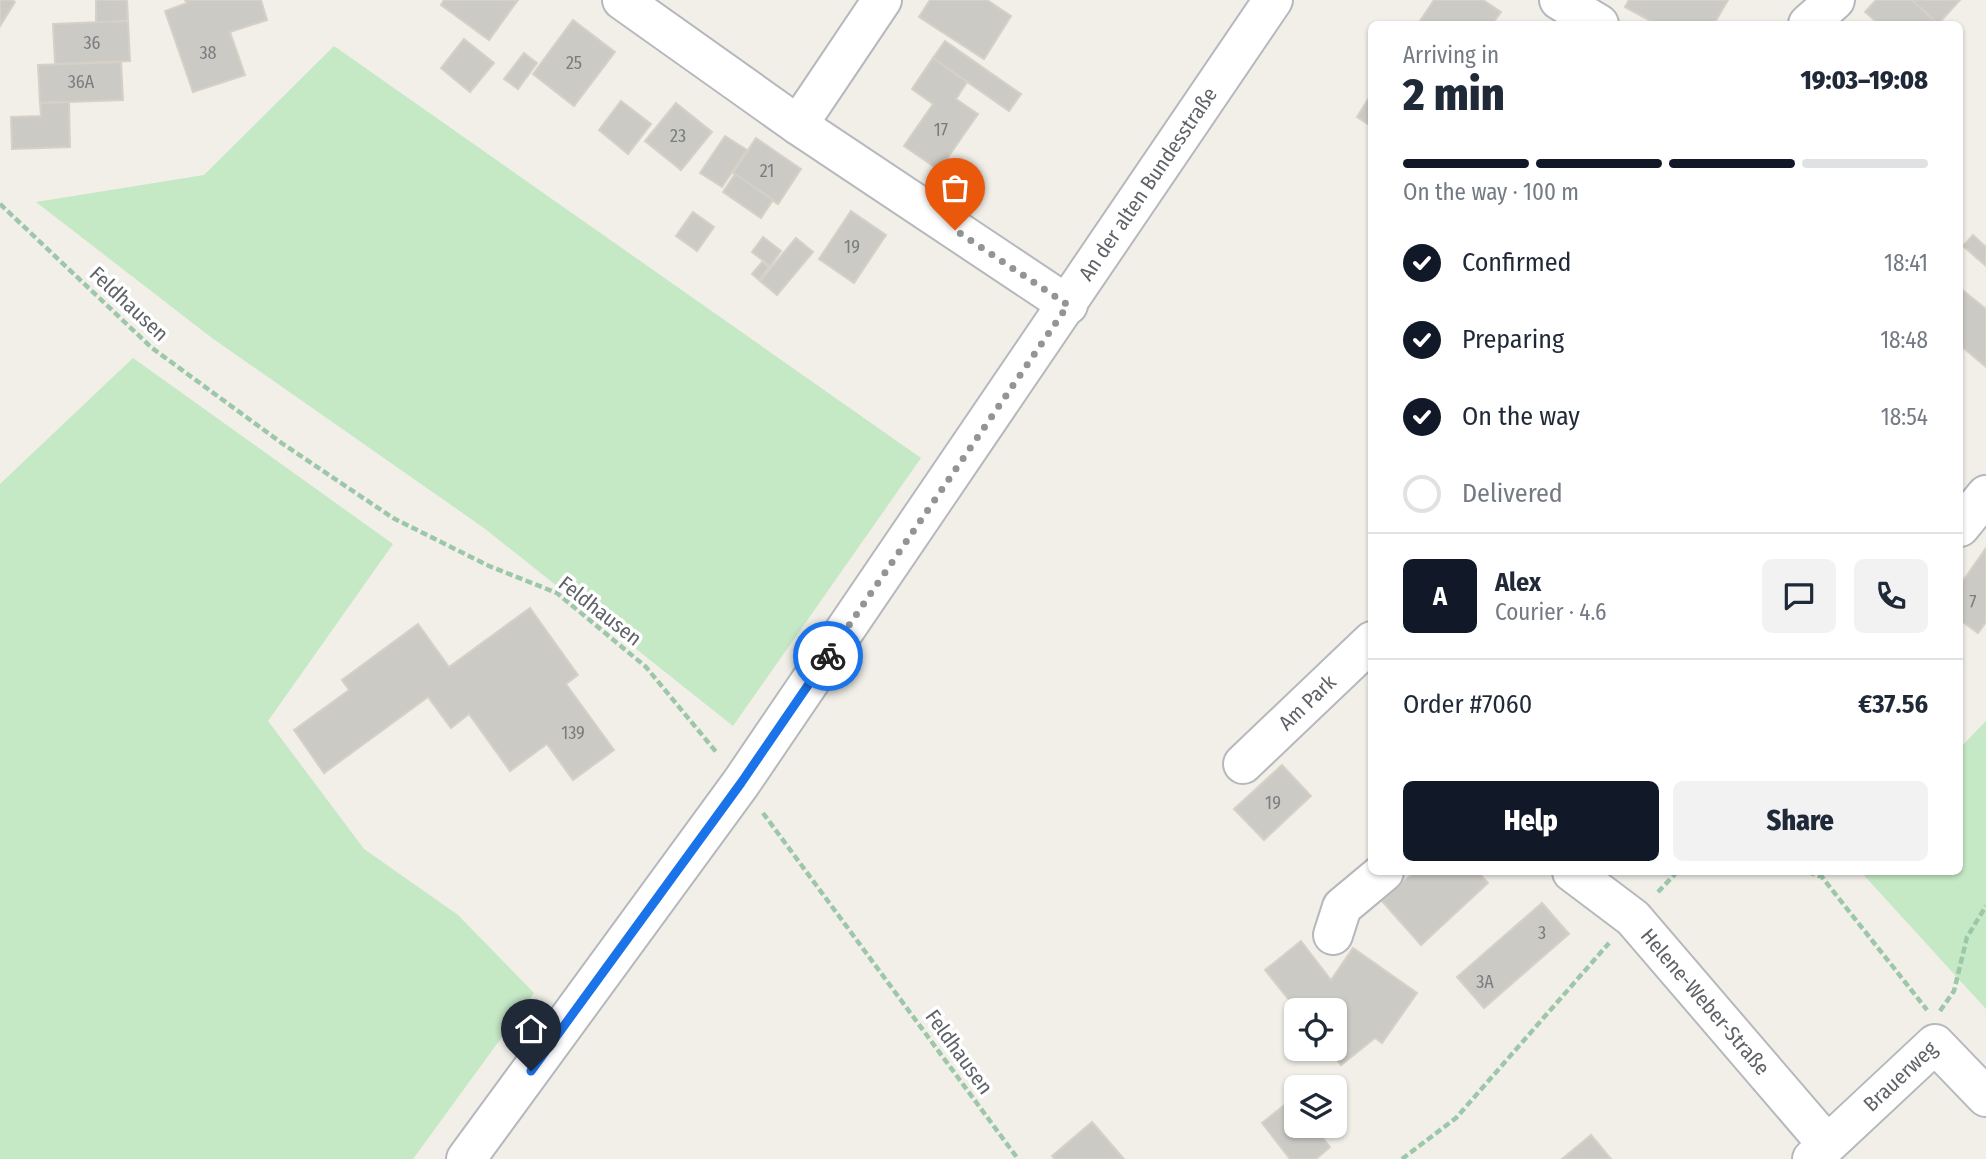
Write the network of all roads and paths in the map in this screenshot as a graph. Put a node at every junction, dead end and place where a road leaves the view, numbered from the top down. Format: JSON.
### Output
{"nodes":[{"id":1,"x":622,"y":0,"type":"edge"},
{"id":2,"x":882,"y":0,"type":"edge"},
{"id":3,"x":1273,"y":0,"type":"edge"},
{"id":4,"x":1559,"y":0,"type":"edge"},
{"id":5,"x":1835,"y":0,"type":"edge"},
{"id":6,"x":1593,"y":21,"type":"edge"},
{"id":7,"x":1811,"y":21,"type":"edge"},
{"id":8,"x":798,"y":125,"type":"junction"},
{"id":9,"x":0,"y":204,"type":"edge"},
{"id":10,"x":1068,"y":305,"type":"junction"},
{"id":11,"x":1986,"y":495,"type":"edge"},
{"id":12,"x":1963,"y":523,"type":"edge"},
{"id":13,"x":1368,"y":645,"type":"edge"},
{"id":14,"x":1243,"y":764,"type":"dead end"},
{"id":15,"x":741,"y":783,"type":"junction"},
{"id":16,"x":1380,"y":875,"type":"edge"},
{"id":17,"x":1576,"y":875,"type":"edge"},
{"id":18,"x":1674,"y":875,"type":"edge"},
{"id":19,"x":1816,"y":875,"type":"edge"},
{"id":20,"x":1986,"y":906,"type":"edge"},
{"id":21,"x":1633,"y":918,"type":"junction"},
{"id":22,"x":1333,"y":935,"type":"dead end"},
{"id":23,"x":1986,"y":1097,"type":"edge"},
{"id":24,"x":1820,"y":1152,"type":"edge"},
{"id":25,"x":466,"y":1159,"type":"edge"},
{"id":26,"x":1018,"y":1159,"type":"edge"},
{"id":27,"x":1402,"y":1159,"type":"edge"}],
"edges":[{"from":1,"to":8,"type":"street"},
{"from":2,"to":8,"type":"street"},
{"from":3,"to":10,"type":"street","name":"An der alten Bundesstraße"},
{"from":4,"to":6,"type":"street"},
{"from":5,"to":7,"type":"street"},
{"from":8,"to":10,"type":"street"},
{"from":9,"to":15,"type":"path","name":"Feldhausen"},
{"from":10,"to":15,"type":"street","name":"An der alten Bundesstraße"},
{"from":11,"to":12,"type":"street"},
{"from":13,"to":14,"type":"street","name":"Am Park"},
{"from":15,"to":25,"type":"street","name":"An der alten Bundesstraße"},
{"from":15,"to":26,"type":"path","name":"Feldhausen"},
{"from":16,"to":22,"type":"street"},
{"from":17,"to":21,"type":"street","name":"Helene-Weber-Straße"},
{"from":18,"to":21,"type":"path"},
{"from":19,"to":20,"type":"path"},
{"from":21,"to":24,"type":"street","name":"Helene-Weber-Straße"},
{"from":21,"to":27,"type":"path"},
{"from":23,"to":24,"type":"street","name":"Brauerweg"}]}
